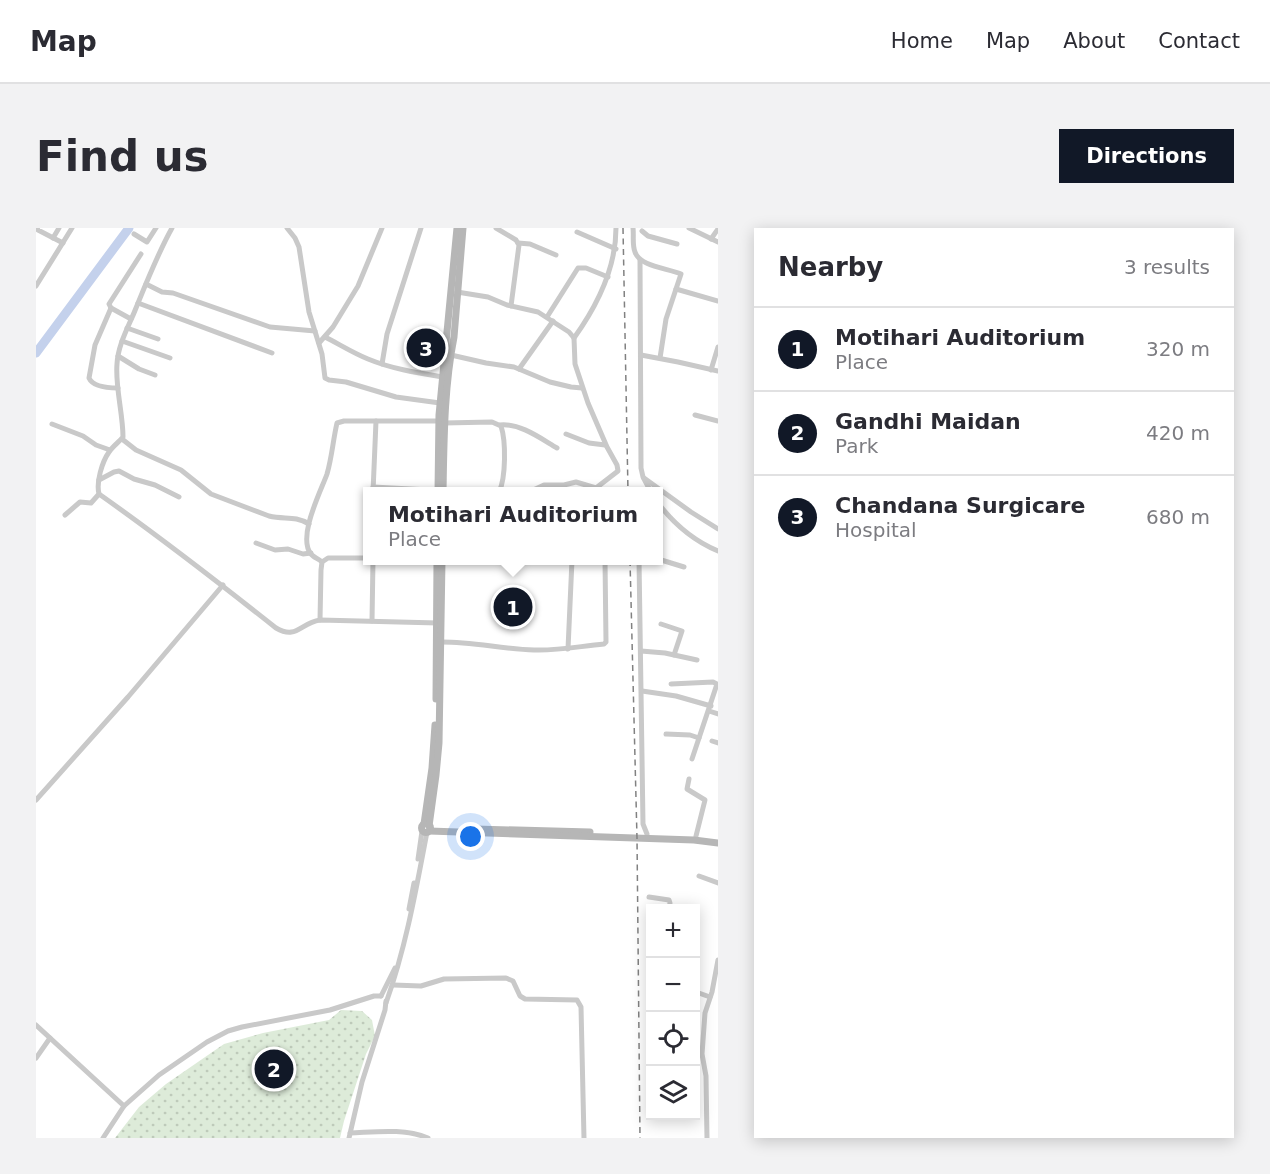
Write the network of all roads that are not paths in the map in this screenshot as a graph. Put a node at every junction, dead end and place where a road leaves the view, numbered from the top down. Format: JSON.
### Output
{"nodes":[{"id":1,"x":37,"y":228,"type":"edge"},
{"id":2,"x":59,"y":228,"type":"edge"},
{"id":3,"x":72,"y":228,"type":"edge"},
{"id":4,"x":156,"y":228,"type":"edge"},
{"id":5,"x":172,"y":228,"type":"edge"},
{"id":6,"x":286,"y":228,"type":"edge"},
{"id":7,"x":382,"y":228,"type":"edge"},
{"id":8,"x":421,"y":228,"type":"edge"},
{"id":9,"x":457,"y":228,"type":"edge"},
{"id":10,"x":464,"y":228,"type":"edge"},
{"id":11,"x":496,"y":228,"type":"edge"},
{"id":12,"x":616,"y":228,"type":"edge"},
{"id":13,"x":689,"y":228,"type":"edge"},
{"id":14,"x":643,"y":229,"type":"edge"},
{"id":15,"x":718,"y":229,"type":"edge"},
{"id":16,"x":633,"y":230,"type":"edge"},
{"id":17,"x":578,"y":232,"type":"dead end"},
{"id":18,"x":134,"y":234,"type":"dead end"},
{"id":19,"x":53,"y":238,"type":"junction"},
{"id":20,"x":711,"y":239,"type":"junction"},
{"id":21,"x":718,"y":242,"type":"edge"},
{"id":22,"x":63,"y":243,"type":"junction"},
{"id":23,"x":518,"y":243,"type":"junction"},
{"id":24,"x":677,"y":244,"type":"dead end"},
{"id":25,"x":616,"y":249,"type":"junction"},
{"id":26,"x":141,"y":254,"type":"dead end"},
{"id":27,"x":556,"y":255,"type":"dead end"},
{"id":28,"x":640,"y":260,"type":"junction"},
{"id":29,"x":608,"y":277,"type":"junction"},
{"id":30,"x":146,"y":284,"type":"junction"},
{"id":31,"x":36,"y":286,"type":"edge"},
{"id":32,"x":676,"y":289,"type":"junction"},
{"id":33,"x":458,"y":292,"type":"junction"},
{"id":34,"x":718,"y":301,"type":"edge"},
{"id":35,"x":138,"y":303,"type":"junction"},
{"id":36,"x":511,"y":306,"type":"junction"},
{"id":37,"x":111,"y":308,"type":"junction"},
{"id":38,"x":547,"y":317,"type":"junction"},
{"id":39,"x":131,"y":319,"type":"junction"},
{"id":40,"x":553,"y":321,"type":"junction"},
{"id":41,"x":127,"y":328,"type":"junction"},
{"id":42,"x":315,"y":331,"type":"junction"},
{"id":43,"x":325,"y":337,"type":"junction"},
{"id":44,"x":574,"y":338,"type":"junction"},
{"id":45,"x":158,"y":339,"type":"dead end"},
{"id":46,"x":122,"y":341,"type":"junction"},
{"id":47,"x":319,"y":343,"type":"junction"},
{"id":48,"x":718,"y":347,"type":"edge"},
{"id":49,"x":272,"y":353,"type":"dead end"},
{"id":50,"x":451,"y":355,"type":"junction"},
{"id":51,"x":641,"y":355,"type":"junction"},
{"id":52,"x":118,"y":356,"type":"junction"},
{"id":53,"x":170,"y":358,"type":"dead end"},
{"id":54,"x":660,"y":358,"type":"junction"},
{"id":55,"x":382,"y":364,"type":"junction"},
{"id":56,"x":519,"y":369,"type":"junction"},
{"id":57,"x":711,"y":370,"type":"junction"},
{"id":58,"x":718,"y":371,"type":"edge"},
{"id":59,"x":155,"y":375,"type":"dead end"},
{"id":60,"x":443,"y":376,"type":"junction"},
{"id":61,"x":118,"y":388,"type":"junction"},
{"id":62,"x":582,"y":388,"type":"junction"},
{"id":63,"x":440,"y":403,"type":"junction"},
{"id":64,"x":695,"y":415,"type":"dead end"},
{"id":65,"x":376,"y":421,"type":"junction"},
{"id":66,"x":718,"y":421,"type":"edge"},
{"id":67,"x":442,"y":422,"type":"junction"},
{"id":68,"x":52,"y":424,"type":"dead end"},
{"id":69,"x":500,"y":425,"type":"junction"},
{"id":70,"x":566,"y":434,"type":"dead end"},
{"id":71,"x":122,"y":439,"type":"junction"},
{"id":72,"x":605,"y":445,"type":"junction"},
{"id":73,"x":557,"y":448,"type":"dead end"},
{"id":74,"x":110,"y":450,"type":"junction"},
{"id":75,"x":643,"y":477,"type":"junction"},
{"id":76,"x":99,"y":480,"type":"junction"},
{"id":77,"x":373,"y":487,"type":"edge"},
{"id":78,"x":440,"y":487,"type":"edge"},
{"id":79,"x":502,"y":487,"type":"edge"},
{"id":80,"x":540,"y":487,"type":"edge"},
{"id":81,"x":592,"y":487,"type":"edge"},
{"id":82,"x":597,"y":487,"type":"edge"},
{"id":83,"x":648,"y":487,"type":"edge"},
{"id":84,"x":657,"y":487,"type":"edge"},
{"id":85,"x":663,"y":492,"type":"edge"},
{"id":86,"x":99,"y":494,"type":"junction"},
{"id":87,"x":178,"y":497,"type":"dead end"},
{"id":88,"x":663,"y":509,"type":"edge"},
{"id":89,"x":65,"y":515,"type":"dead end"},
{"id":90,"x":309,"y":524,"type":"junction"},
{"id":91,"x":718,"y":529,"type":"edge"},
{"id":92,"x":256,"y":543,"type":"dead end"},
{"id":93,"x":718,"y":551,"type":"edge"},
{"id":94,"x":310,"y":554,"type":"junction"},
{"id":95,"x":363,"y":558,"type":"edge"},
{"id":96,"x":663,"y":561,"type":"edge"},
{"id":97,"x":322,"y":562,"type":"junction"},
{"id":98,"x":373,"y":565,"type":"edge"},
{"id":99,"x":437,"y":565,"type":"edge"},
{"id":100,"x":442,"y":565,"type":"edge"},
{"id":101,"x":572,"y":565,"type":"edge"},
{"id":102,"x":605,"y":565,"type":"edge"},
{"id":103,"x":639,"y":565,"type":"edge"},
{"id":104,"x":684,"y":567,"type":"dead end"},
{"id":105,"x":223,"y":585,"type":"junction"},
{"id":106,"x":320,"y":620,"type":"junction"},
{"id":107,"x":372,"y":621,"type":"junction"},
{"id":108,"x":439,"y":623,"type":"junction"},
{"id":109,"x":661,"y":624,"type":"dead end"},
{"id":110,"x":442,"y":642,"type":"junction"},
{"id":111,"x":568,"y":649,"type":"junction"},
{"id":112,"x":641,"y":651,"type":"junction"},
{"id":113,"x":674,"y":655,"type":"junction"},
{"id":114,"x":697,"y":660,"type":"dead end"},
{"id":115,"x":671,"y":684,"type":"dead end"},
{"id":116,"x":642,"y":691,"type":"junction"},
{"id":117,"x":710,"y":709,"type":"junction"},
{"id":118,"x":718,"y":714,"type":"edge"},
{"id":119,"x":666,"y":734,"type":"dead end"},
{"id":120,"x":699,"y":738,"type":"junction"},
{"id":121,"x":711,"y":741,"type":"dead end"},
{"id":122,"x":718,"y":743,"type":"edge"},
{"id":123,"x":692,"y":759,"type":"dead end"},
{"id":124,"x":689,"y":779,"type":"dead end"},
{"id":125,"x":36,"y":800,"type":"edge"},
{"id":126,"x":427,"y":829,"type":"junction"},
{"id":127,"x":647,"y":834,"type":"junction"},
{"id":128,"x":696,"y":836,"type":"junction"},
{"id":129,"x":718,"y":841,"type":"edge"},
{"id":130,"x":699,"y":876,"type":"dead end"},
{"id":131,"x":718,"y":883,"type":"edge"},
{"id":132,"x":649,"y":897,"type":"dead end"},
{"id":133,"x":670,"y":904,"type":"edge"},
{"id":134,"x":718,"y":960,"type":"edge"},
{"id":135,"x":393,"y":985,"type":"junction"},
{"id":136,"x":700,"y":994,"type":"edge"},
{"id":137,"x":381,"y":996,"type":"junction"},
{"id":138,"x":710,"y":998,"type":"junction"},
{"id":139,"x":386,"y":1003,"type":"junction"},
{"id":140,"x":36,"y":1025,"type":"edge"},
{"id":141,"x":700,"y":1026,"type":"edge"},
{"id":142,"x":704,"y":1026,"type":"junction"},
{"id":143,"x":50,"y":1038,"type":"junction"},
{"id":144,"x":36,"y":1058,"type":"edge"},
{"id":145,"x":124,"y":1106,"type":"junction"},
{"id":146,"x":349,"y":1135,"type":"edge"},
{"id":147,"x":104,"y":1138,"type":"edge"},
{"id":148,"x":428,"y":1138,"type":"edge"},
{"id":149,"x":584,"y":1138,"type":"edge"},
{"id":150,"x":707,"y":1138,"type":"edge"}],
"edges":[{"from":1,"to":19,"type":"street"},
{"from":2,"to":19,"type":"street"},
{"from":3,"to":22,"type":"street"},
{"from":4,"to":18,"type":"street"},
{"from":5,"to":30,"type":"street"},
{"from":6,"to":42,"type":"street"},
{"from":7,"to":43,"type":"street"},
{"from":8,"to":55,"type":"street"},
{"from":9,"to":60,"type":"main road"},
{"from":10,"to":33,"type":"main road"},
{"from":11,"to":23,"type":"street"},
{"from":12,"to":25,"type":"street"},
{"from":13,"to":20,"type":"street"},
{"from":14,"to":16,"type":"street"},
{"from":14,"to":24,"type":"street"},
{"from":15,"to":20,"type":"street"},
{"from":16,"to":28,"type":"street"},
{"from":17,"to":25,"type":"street"},
{"from":19,"to":22,"type":"street"},
{"from":20,"to":21,"type":"street"},
{"from":22,"to":31,"type":"street"},
{"from":23,"to":27,"type":"street"},
{"from":23,"to":36,"type":"street"},
{"from":25,"to":29,"type":"street"},
{"from":26,"to":37,"type":"street"},
{"from":28,"to":32,"type":"street"},
{"from":28,"to":51,"type":"street"},
{"from":29,"to":38,"type":"street"},
{"from":29,"to":44,"type":"street"},
{"from":30,"to":35,"type":"street"},
{"from":30,"to":42,"type":"street"},
{"from":32,"to":34,"type":"street"},
{"from":32,"to":54,"type":"street"},
{"from":33,"to":36,"type":"street"},
{"from":33,"to":50,"type":"main road"},
{"from":35,"to":39,"type":"street"},
{"from":35,"to":49,"type":"street"},
{"from":36,"to":38,"type":"street"},
{"from":37,"to":39,"type":"street"},
{"from":37,"to":61,"type":"street"},
{"from":38,"to":40,"type":"street"},
{"from":39,"to":41,"type":"street"},
{"from":40,"to":44,"type":"street"},
{"from":40,"to":56,"type":"street"},
{"from":41,"to":45,"type":"street"},
{"from":41,"to":46,"type":"street"},
{"from":42,"to":47,"type":"street"},
{"from":43,"to":47,"type":"street"},
{"from":43,"to":55,"type":"street"},
{"from":44,"to":62,"type":"street"},
{"from":46,"to":52,"type":"street"},
{"from":46,"to":53,"type":"street"},
{"from":47,"to":63,"type":"street"},
{"from":48,"to":57,"type":"street"},
{"from":50,"to":56,"type":"street"},
{"from":50,"to":67,"type":"main road"},
{"from":51,"to":54,"type":"street"},
{"from":51,"to":75,"type":"street"},
{"from":52,"to":59,"type":"street"},
{"from":52,"to":61,"type":"street"},
{"from":54,"to":57,"type":"street"},
{"from":55,"to":60,"type":"street"},
{"from":56,"to":62,"type":"street"},
{"from":57,"to":58,"type":"street"},
{"from":60,"to":63,"type":"main road"},
{"from":61,"to":71,"type":"street"},
{"from":62,"to":72,"type":"street"},
{"from":63,"to":67,"type":"main road"},
{"from":64,"to":66,"type":"street"},
{"from":65,"to":67,"type":"street"},
{"from":65,"to":77,"type":"street"},
{"from":65,"to":90,"type":"street"},
{"from":67,"to":69,"type":"street"},
{"from":67,"to":78,"type":"main road"},
{"from":68,"to":74,"type":"street"},
{"from":69,"to":73,"type":"street"},
{"from":69,"to":79,"type":"street"},
{"from":70,"to":72,"type":"street"},
{"from":71,"to":74,"type":"street"},
{"from":71,"to":90,"type":"street"},
{"from":72,"to":82,"type":"street"},
{"from":74,"to":76,"type":"street"},
{"from":75,"to":83,"type":"street"},
{"from":75,"to":84,"type":"street"},
{"from":76,"to":86,"type":"street"},
{"from":76,"to":87,"type":"street"},
{"from":80,"to":81,"type":"street"},
{"from":85,"to":91,"type":"street"},
{"from":86,"to":89,"type":"street"},
{"from":86,"to":105,"type":"street"},
{"from":88,"to":93,"type":"street"},
{"from":90,"to":94,"type":"street"},
{"from":92,"to":94,"type":"street"},
{"from":94,"to":97,"type":"street"},
{"from":95,"to":97,"type":"street"},
{"from":96,"to":104,"type":"street"},
{"from":97,"to":106,"type":"street"},
{"from":98,"to":107,"type":"street"},
{"from":99,"to":108,"type":"main road"},
{"from":100,"to":108,"type":"main road"},
{"from":101,"to":111,"type":"street"},
{"from":102,"to":111,"type":"street"},
{"from":103,"to":112,"type":"street"},
{"from":105,"to":106,"type":"street"},
{"from":105,"to":125,"type":"street"},
{"from":106,"to":107,"type":"street"},
{"from":107,"to":108,"type":"street"},
{"from":108,"to":110,"type":"main road"},
{"from":108,"to":126,"type":"main road"},
{"from":109,"to":113,"type":"street"},
{"from":110,"to":111,"type":"street"},
{"from":110,"to":126,"type":"main road"},
{"from":112,"to":113,"type":"street"},
{"from":112,"to":116,"type":"street"},
{"from":113,"to":114,"type":"street"},
{"from":115,"to":117,"type":"street"},
{"from":116,"to":117,"type":"street"},
{"from":116,"to":127,"type":"street"},
{"from":117,"to":118,"type":"street"},
{"from":117,"to":120,"type":"street"},
{"from":119,"to":120,"type":"street"},
{"from":120,"to":123,"type":"street"},
{"from":121,"to":122,"type":"street"},
{"from":124,"to":128,"type":"street"},
{"from":126,"to":127,"type":"main road"},
{"from":126,"to":129,"type":"main road"},
{"from":126,"to":135,"type":"street"},
{"from":126,"to":137,"type":"street"},
{"from":127,"to":128,"type":"main road"},
{"from":128,"to":129,"type":"main road"},
{"from":130,"to":131,"type":"street"},
{"from":132,"to":133,"type":"street"},
{"from":134,"to":138,"type":"street"},
{"from":135,"to":139,"type":"street"},
{"from":135,"to":149,"type":"street"},
{"from":136,"to":138,"type":"street"},
{"from":137,"to":139,"type":"street"},
{"from":137,"to":145,"type":"street"},
{"from":138,"to":142,"type":"street"},
{"from":139,"to":146,"type":"street"},
{"from":140,"to":143,"type":"street"},
{"from":141,"to":142,"type":"street"},
{"from":142,"to":150,"type":"street"},
{"from":143,"to":144,"type":"street"},
{"from":143,"to":145,"type":"street"},
{"from":145,"to":147,"type":"street"},
{"from":146,"to":148,"type":"street"}]}
